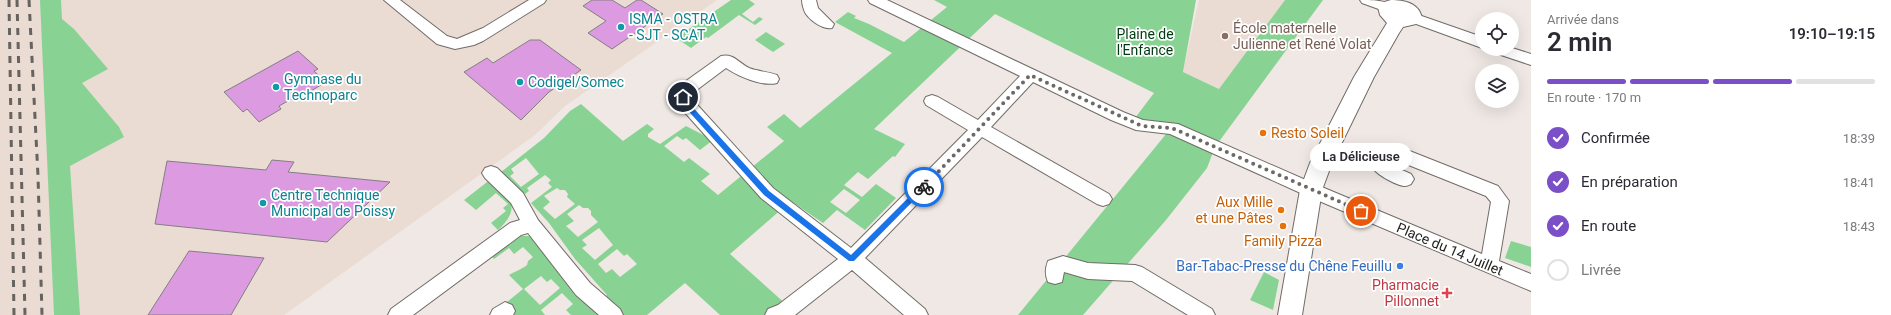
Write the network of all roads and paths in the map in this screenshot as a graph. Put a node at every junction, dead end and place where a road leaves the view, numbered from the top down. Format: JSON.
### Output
{"nodes":[{"id":1,"x":391,"y":0,"type":"edge"},
{"id":2,"x":539,"y":0,"type":"edge"},
{"id":3,"x":809,"y":0,"type":"edge"},
{"id":4,"x":876,"y":0,"type":"edge"},
{"id":5,"x":1367,"y":0,"type":"edge"},
{"id":6,"x":1401,"y":10,"type":"edge"},
{"id":7,"x":828,"y":24,"type":"dead end"},
{"id":8,"x":1475,"y":40,"type":"edge"},
{"id":9,"x":1519,"y":56,"type":"edge"},
{"id":10,"x":1531,"y":60,"type":"edge"},
{"id":11,"x":1030,"y":75,"type":"junction"},
{"id":12,"x":771,"y":79,"type":"dead end"},
{"id":13,"x":932,"y":101,"type":"dead end"},
{"id":14,"x":980,"y":127,"type":"junction"},
{"id":15,"x":491,"y":173,"type":"dead end"},
{"id":16,"x":1405,"y":179,"type":"dead end"},
{"id":17,"x":1311,"y":190,"type":"junction"},
{"id":18,"x":1103,"y":199,"type":"dead end"},
{"id":19,"x":532,"y":224,"type":"junction"},
{"id":20,"x":852,"y":259,"type":"junction"},
{"id":21,"x":1489,"y":265,"type":"junction"},
{"id":22,"x":1055,"y":276,"type":"dead end"},
{"id":23,"x":1531,"y":283,"type":"edge"},
{"id":24,"x":398,"y":315,"type":"edge"},
{"id":25,"x":613,"y":315,"type":"edge"},
{"id":26,"x":775,"y":315,"type":"edge"},
{"id":27,"x":918,"y":315,"type":"edge"},
{"id":28,"x":1205,"y":315,"type":"edge"},
{"id":29,"x":1290,"y":315,"type":"edge"}],
"edges":[{"from":1,"to":2,"type":"street"},
{"from":3,"to":7,"type":"street"},
{"from":4,"to":11,"type":"street"},
{"from":5,"to":6,"type":"street"},
{"from":6,"to":8,"type":"street"},
{"from":6,"to":17,"type":"street"},
{"from":9,"to":10,"type":"street"},
{"from":11,"to":14,"type":"street"},
{"from":11,"to":17,"type":"street","name":"Place du 14 Juillet"},
{"from":12,"to":20,"type":"street"},
{"from":13,"to":14,"type":"street"},
{"from":14,"to":18,"type":"street"},
{"from":14,"to":20,"type":"street"},
{"from":15,"to":19,"type":"street"},
{"from":16,"to":21,"type":"street"},
{"from":17,"to":21,"type":"street","name":"Place du 14 Juillet"},
{"from":17,"to":29,"type":"street"},
{"from":19,"to":24,"type":"street"},
{"from":19,"to":25,"type":"street"},
{"from":20,"to":26,"type":"street"},
{"from":20,"to":27,"type":"street"},
{"from":21,"to":23,"type":"street","name":"Place du 14 Juillet"},
{"from":22,"to":28,"type":"street"}]}
